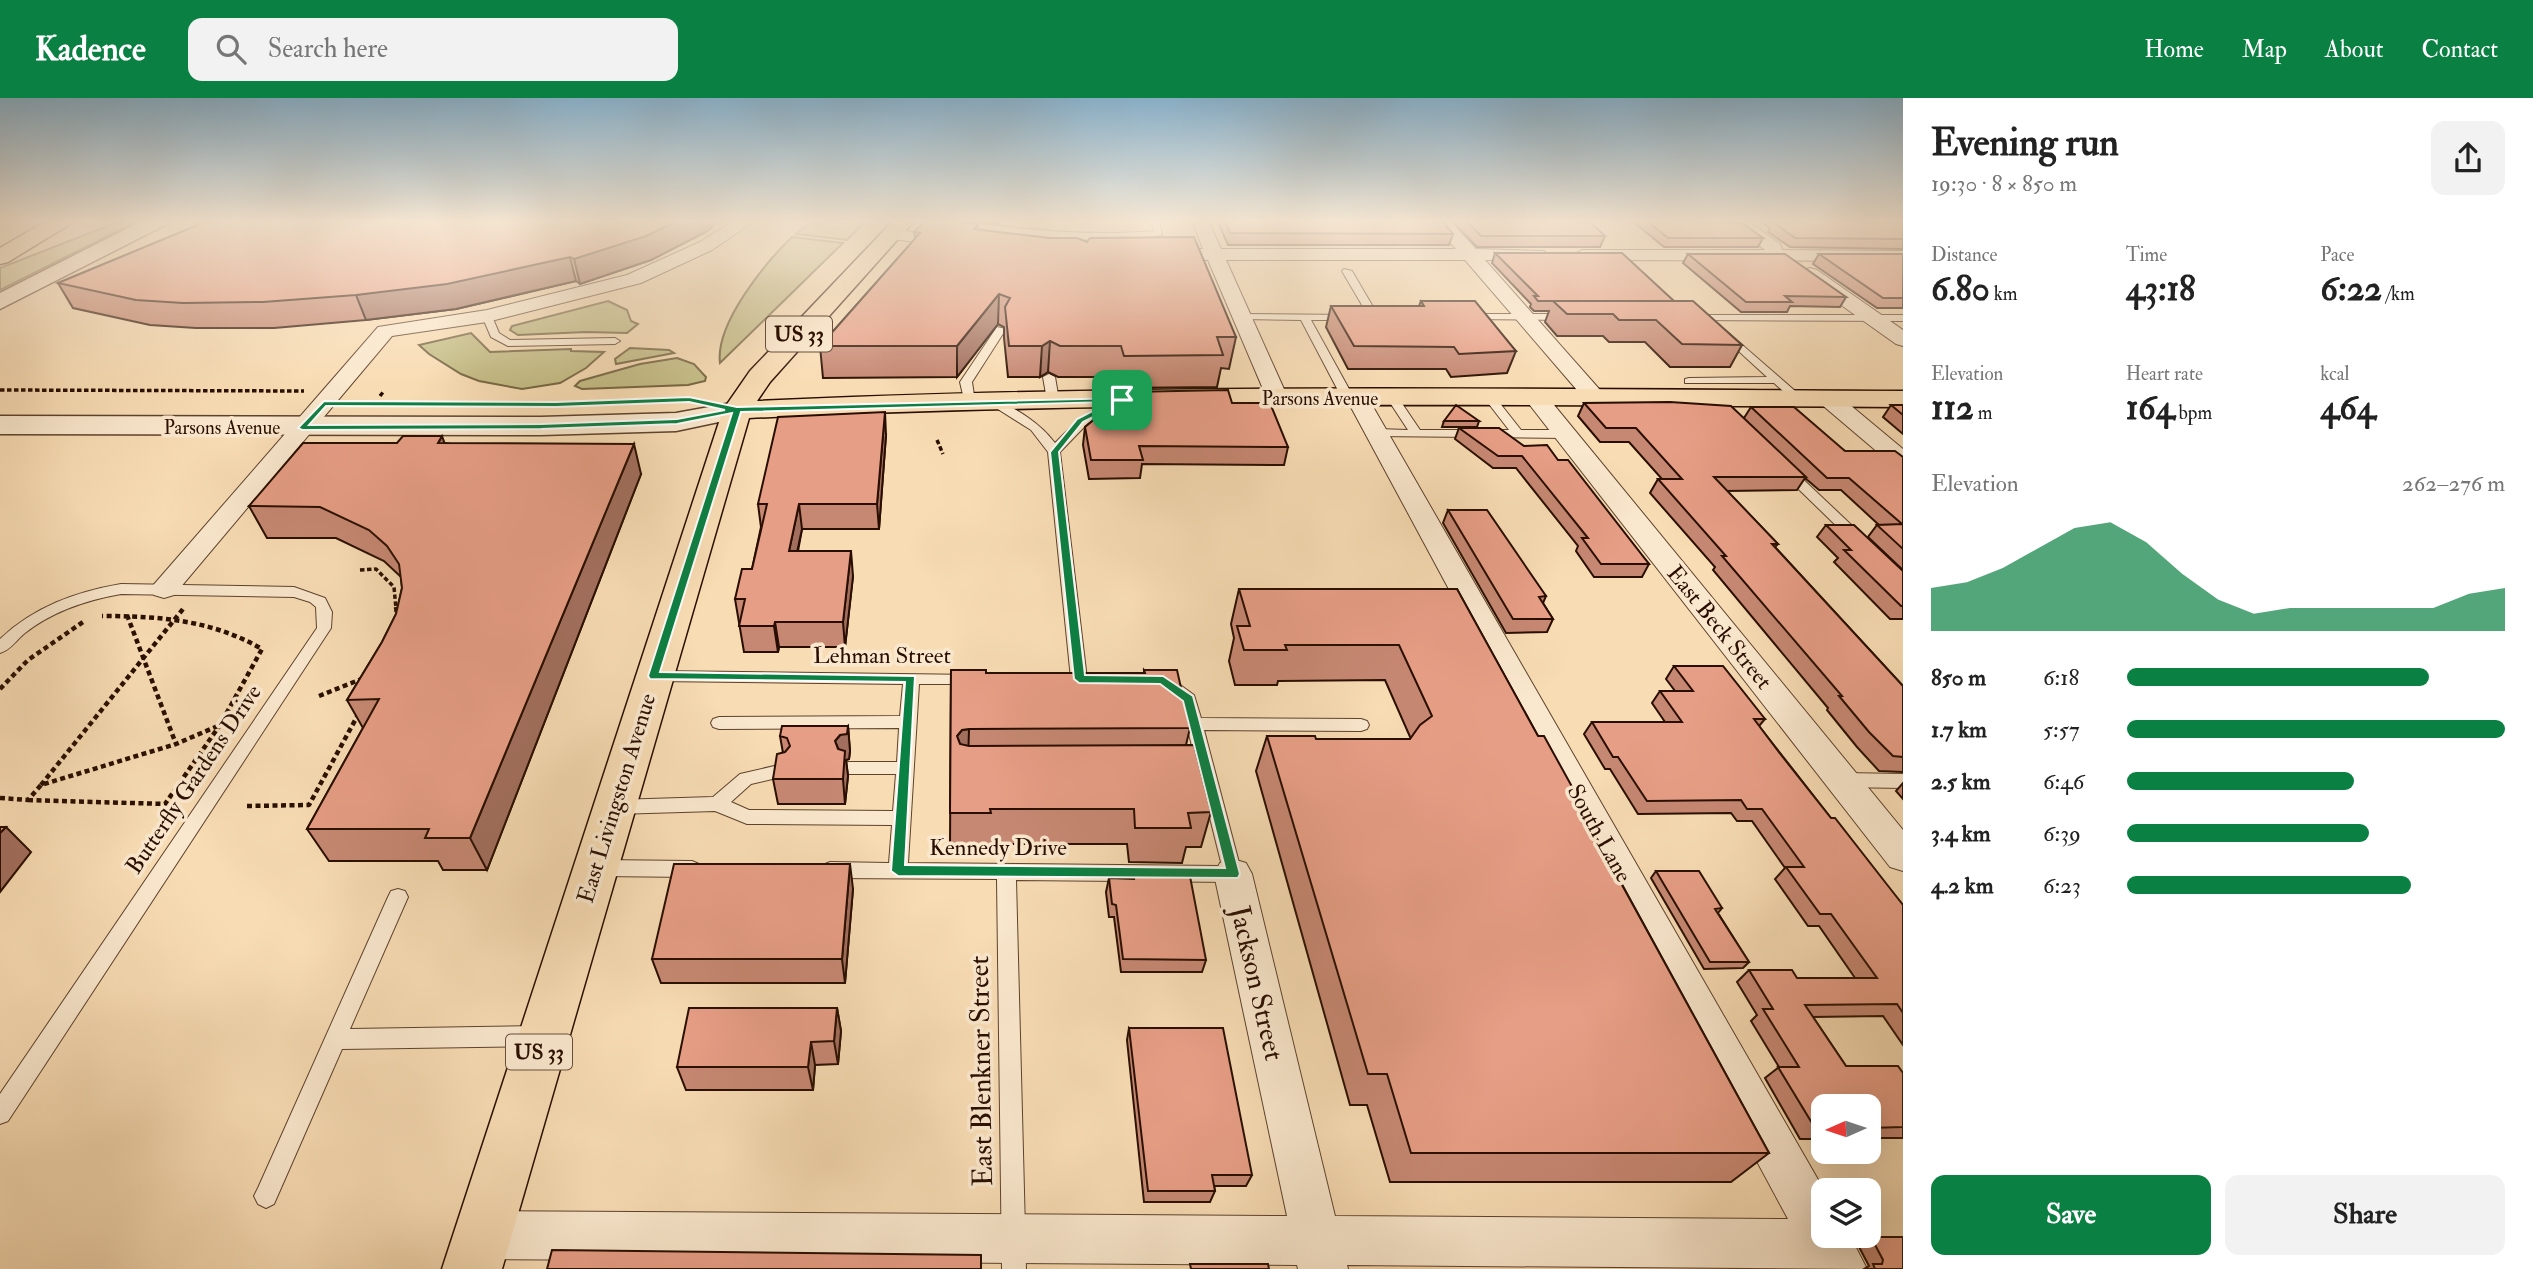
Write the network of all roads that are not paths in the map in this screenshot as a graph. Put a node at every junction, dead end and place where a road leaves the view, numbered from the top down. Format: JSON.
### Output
{"nodes":[{"id":1,"x":53,"y":275,"type":"edge"},
{"id":2,"x":643,"y":275,"type":"edge"},
{"id":3,"x":854,"y":275,"type":"edge"},
{"id":4,"x":1224,"y":275,"type":"edge"},
{"id":5,"x":1349,"y":275,"type":"edge"},
{"id":6,"x":1489,"y":275,"type":"edge"},
{"id":7,"x":1812,"y":275,"type":"edge"},
{"id":8,"x":0,"y":302,"type":"edge"},
{"id":9,"x":1242,"y":316,"type":"junction"},
{"id":10,"x":1305,"y":317,"type":"junction"},
{"id":11,"x":1374,"y":317,"type":"junction"},
{"id":12,"x":1388,"y":317,"type":"edge"},
{"id":13,"x":1457,"y":317,"type":"edge"},
{"id":14,"x":1527,"y":317,"type":"junction"},
{"id":15,"x":1583,"y":317,"type":"edge"},
{"id":16,"x":1681,"y":318,"type":"edge"},
{"id":17,"x":1709,"y":318,"type":"junction"},
{"id":18,"x":1873,"y":318,"type":"junction"},
{"id":19,"x":1903,"y":318,"type":"edge"},
{"id":20,"x":488,"y":320,"type":"junction"},
{"id":21,"x":1001,"y":329,"type":"edge"},
{"id":22,"x":1903,"y":340,"type":"edge"},
{"id":23,"x":615,"y":341,"type":"dead end"},
{"id":24,"x":1689,"y":380,"type":"dead end"},
{"id":25,"x":1777,"y":380,"type":"junction"},
{"id":26,"x":316,"y":397,"type":"junction"},
{"id":27,"x":1277,"y":398,"type":"junction"},
{"id":28,"x":1352,"y":398,"type":"junction"},
{"id":29,"x":1393,"y":398,"type":"junction"},
{"id":30,"x":1491,"y":399,"type":"junction"},
{"id":31,"x":1537,"y":399,"type":"junction"},
{"id":32,"x":1597,"y":399,"type":"junction"},
{"id":33,"x":1798,"y":399,"type":"junction"},
{"id":34,"x":1829,"y":399,"type":"junction"},
{"id":35,"x":1122,"y":400,"type":"junction"},
{"id":36,"x":1903,"y":400,"type":"edge"},
{"id":37,"x":980,"y":401,"type":"junction"},
{"id":38,"x":0,"y":405,"type":"edge"},
{"id":39,"x":737,"y":410,"type":"junction"},
{"id":40,"x":0,"y":425,"type":"edge"},
{"id":41,"x":302,"y":428,"type":"junction"},
{"id":42,"x":1377,"y":433,"type":"junction"},
{"id":43,"x":1416,"y":433,"type":"junction"},
{"id":44,"x":1518,"y":434,"type":"junction"},
{"id":45,"x":1565,"y":434,"type":"junction"},
{"id":46,"x":1055,"y":452,"type":"junction"},
{"id":47,"x":1777,"y":460,"type":"edge"},
{"id":48,"x":1903,"y":461,"type":"edge"},
{"id":49,"x":1864,"y":545,"type":"edge"},
{"id":50,"x":164,"y":589,"type":"junction"},
{"id":51,"x":0,"y":648,"type":"edge"},
{"id":52,"x":654,"y":676,"type":"junction"},
{"id":53,"x":911,"y":679,"type":"junction"},
{"id":54,"x":989,"y":679,"type":"edge"},
{"id":55,"x":1080,"y":679,"type":"edge"},
{"id":56,"x":1149,"y":680,"type":"edge"},
{"id":57,"x":908,"y":722,"type":"junction"},
{"id":58,"x":719,"y":723,"type":"dead end"},
{"id":59,"x":1195,"y":724,"type":"junction"},
{"id":60,"x":1360,"y":725,"type":"dead end"},
{"id":61,"x":849,"y":768,"type":"dead end"},
{"id":62,"x":905,"y":768,"type":"junction"},
{"id":63,"x":783,"y":770,"type":"edge"},
{"id":64,"x":1843,"y":780,"type":"junction"},
{"id":65,"x":1903,"y":781,"type":"edge"},
{"id":66,"x":717,"y":804,"type":"junction"},
{"id":67,"x":614,"y":807,"type":"junction"},
{"id":68,"x":902,"y":818,"type":"junction"},
{"id":69,"x":1903,"y":856,"type":"edge"},
{"id":70,"x":596,"y":868,"type":"junction"},
{"id":71,"x":716,"y":869,"type":"edge"},
{"id":72,"x":814,"y":870,"type":"edge"},
{"id":73,"x":898,"y":871,"type":"junction"},
{"id":74,"x":1006,"y":872,"type":"junction"},
{"id":75,"x":1233,"y":874,"type":"junction"},
{"id":76,"x":398,"y":897,"type":"dead end"},
{"id":77,"x":544,"y":1036,"type":"junction"},
{"id":78,"x":336,"y":1039,"type":"junction"},
{"id":79,"x":0,"y":1112,"type":"edge"},
{"id":80,"x":266,"y":1196,"type":"dead end"},
{"id":81,"x":477,"y":1252,"type":"edge"},
{"id":82,"x":1014,"y":1254,"type":"edge"},
{"id":83,"x":1320,"y":1255,"type":"edge"},
{"id":84,"x":1835,"y":1256,"type":"edge"}],
"edges":[{"from":1,"to":8,"type":"street"},
{"from":2,"to":20,"type":"street"},
{"from":3,"to":39,"type":"main road","name":"East Livingston Avenue","number":"US 33"},
{"from":4,"to":9,"type":"street"},
{"from":5,"to":11,"type":"lane"},
{"from":6,"to":14,"type":"street"},
{"from":7,"to":18,"type":"street"},
{"from":9,"to":10,"type":"lane"},
{"from":9,"to":27,"type":"street"},
{"from":10,"to":11,"type":"lane"},
{"from":10,"to":28,"type":"lane"},
{"from":11,"to":12,"type":"lane"},
{"from":13,"to":14,"type":"lane"},
{"from":14,"to":15,"type":"lane"},
{"from":14,"to":32,"type":"street"},
{"from":16,"to":17,"type":"lane"},
{"from":17,"to":18,"type":"lane"},
{"from":17,"to":25,"type":"lane"},
{"from":18,"to":19,"type":"lane"},
{"from":18,"to":22,"type":"street"},
{"from":20,"to":23,"type":"lane"},
{"from":20,"to":26,"type":"street"},
{"from":21,"to":37,"type":"lane"},
{"from":24,"to":25,"type":"lane"},
{"from":25,"to":33,"type":"lane"},
{"from":26,"to":38,"type":"street","name":"Parsons Avenue"},
{"from":26,"to":39,"type":"street","name":"Parsons Avenue"},
{"from":26,"to":41,"type":"street"},
{"from":27,"to":28,"type":"main road","name":"Parsons Avenue"},
{"from":27,"to":35,"type":"main road","name":"Parsons Avenue"},
{"from":28,"to":29,"type":"main road","name":"Parsons Avenue"},
{"from":28,"to":42,"type":"street","name":"South Lane"},
{"from":29,"to":30,"type":"main road","name":"Parsons Avenue"},
{"from":29,"to":43,"type":"lane"},
{"from":30,"to":31,"type":"main road","name":"Parsons Avenue"},
{"from":30,"to":44,"type":"lane"},
{"from":31,"to":32,"type":"main road","name":"Parsons Avenue"},
{"from":31,"to":45,"type":"street","name":"East Beck Street"},
{"from":32,"to":33,"type":"main road","name":"Parsons Avenue"},
{"from":33,"to":34,"type":"main road","name":"Parsons Avenue"},
{"from":34,"to":36,"type":"main road","name":"Parsons Avenue"},
{"from":34,"to":48,"type":"street"},
{"from":35,"to":37,"type":"main road","name":"Parsons Avenue"},
{"from":35,"to":46,"type":"lane"},
{"from":37,"to":39,"type":"main road","name":"Parsons Avenue"},
{"from":37,"to":46,"type":"lane"},
{"from":39,"to":41,"type":"street","name":"Parsons Avenue"},
{"from":39,"to":52,"type":"main road","name":"East Livingston Avenue","number":"US 33"},
{"from":40,"to":41,"type":"street","name":"Parsons Avenue"},
{"from":41,"to":50,"type":"street"},
{"from":42,"to":43,"type":"lane"},
{"from":42,"to":84,"type":"street","name":"South Lane"},
{"from":43,"to":44,"type":"lane"},
{"from":44,"to":45,"type":"lane"},
{"from":45,"to":64,"type":"street","name":"East Beck Street"},
{"from":46,"to":55,"type":"lane"},
{"from":47,"to":49,"type":"lane"},
{"from":50,"to":51,"type":"lane"},
{"from":50,"to":79,"type":"lane","name":"Butterfly Gardens Drive"},
{"from":52,"to":53,"type":"lane","name":"Lehman Street"},
{"from":52,"to":67,"type":"main road","name":"East Livingston Avenue","number":"US 33"},
{"from":53,"to":54,"type":"lane","name":"Lehman Street"},
{"from":53,"to":57,"type":"lane"},
{"from":56,"to":59,"type":"lane","name":"Jackson Street"},
{"from":57,"to":58,"type":"lane"},
{"from":57,"to":62,"type":"lane"},
{"from":59,"to":60,"type":"lane"},
{"from":59,"to":75,"type":"lane","name":"Jackson Street"},
{"from":61,"to":62,"type":"lane"},
{"from":62,"to":68,"type":"lane"},
{"from":63,"to":66,"type":"lane"},
{"from":64,"to":65,"type":"lane"},
{"from":64,"to":69,"type":"street","name":"East Beck Street"},
{"from":66,"to":67,"type":"lane"},
{"from":66,"to":68,"type":"lane"},
{"from":67,"to":70,"type":"main road","name":"East Livingston Avenue","number":"US 33"},
{"from":68,"to":73,"type":"lane"},
{"from":70,"to":71,"type":"lane"},
{"from":70,"to":77,"type":"main road","name":"East Livingston Avenue","number":"US 33"},
{"from":72,"to":73,"type":"lane","name":"Kennedy Drive"},
{"from":73,"to":74,"type":"lane","name":"Kennedy Drive"},
{"from":74,"to":75,"type":"lane","name":"Kennedy Drive"},
{"from":74,"to":82,"type":"lane","name":"East Blenkner Street"},
{"from":75,"to":83,"type":"street","name":"Jackson Street"},
{"from":76,"to":78,"type":"lane"},
{"from":77,"to":78,"type":"lane"},
{"from":77,"to":81,"type":"main road","name":"East Livingston Avenue","number":"US 33"},
{"from":78,"to":80,"type":"lane"},
{"from":81,"to":82,"type":"street"},
{"from":82,"to":83,"type":"street"},
{"from":83,"to":84,"type":"street"}]}
